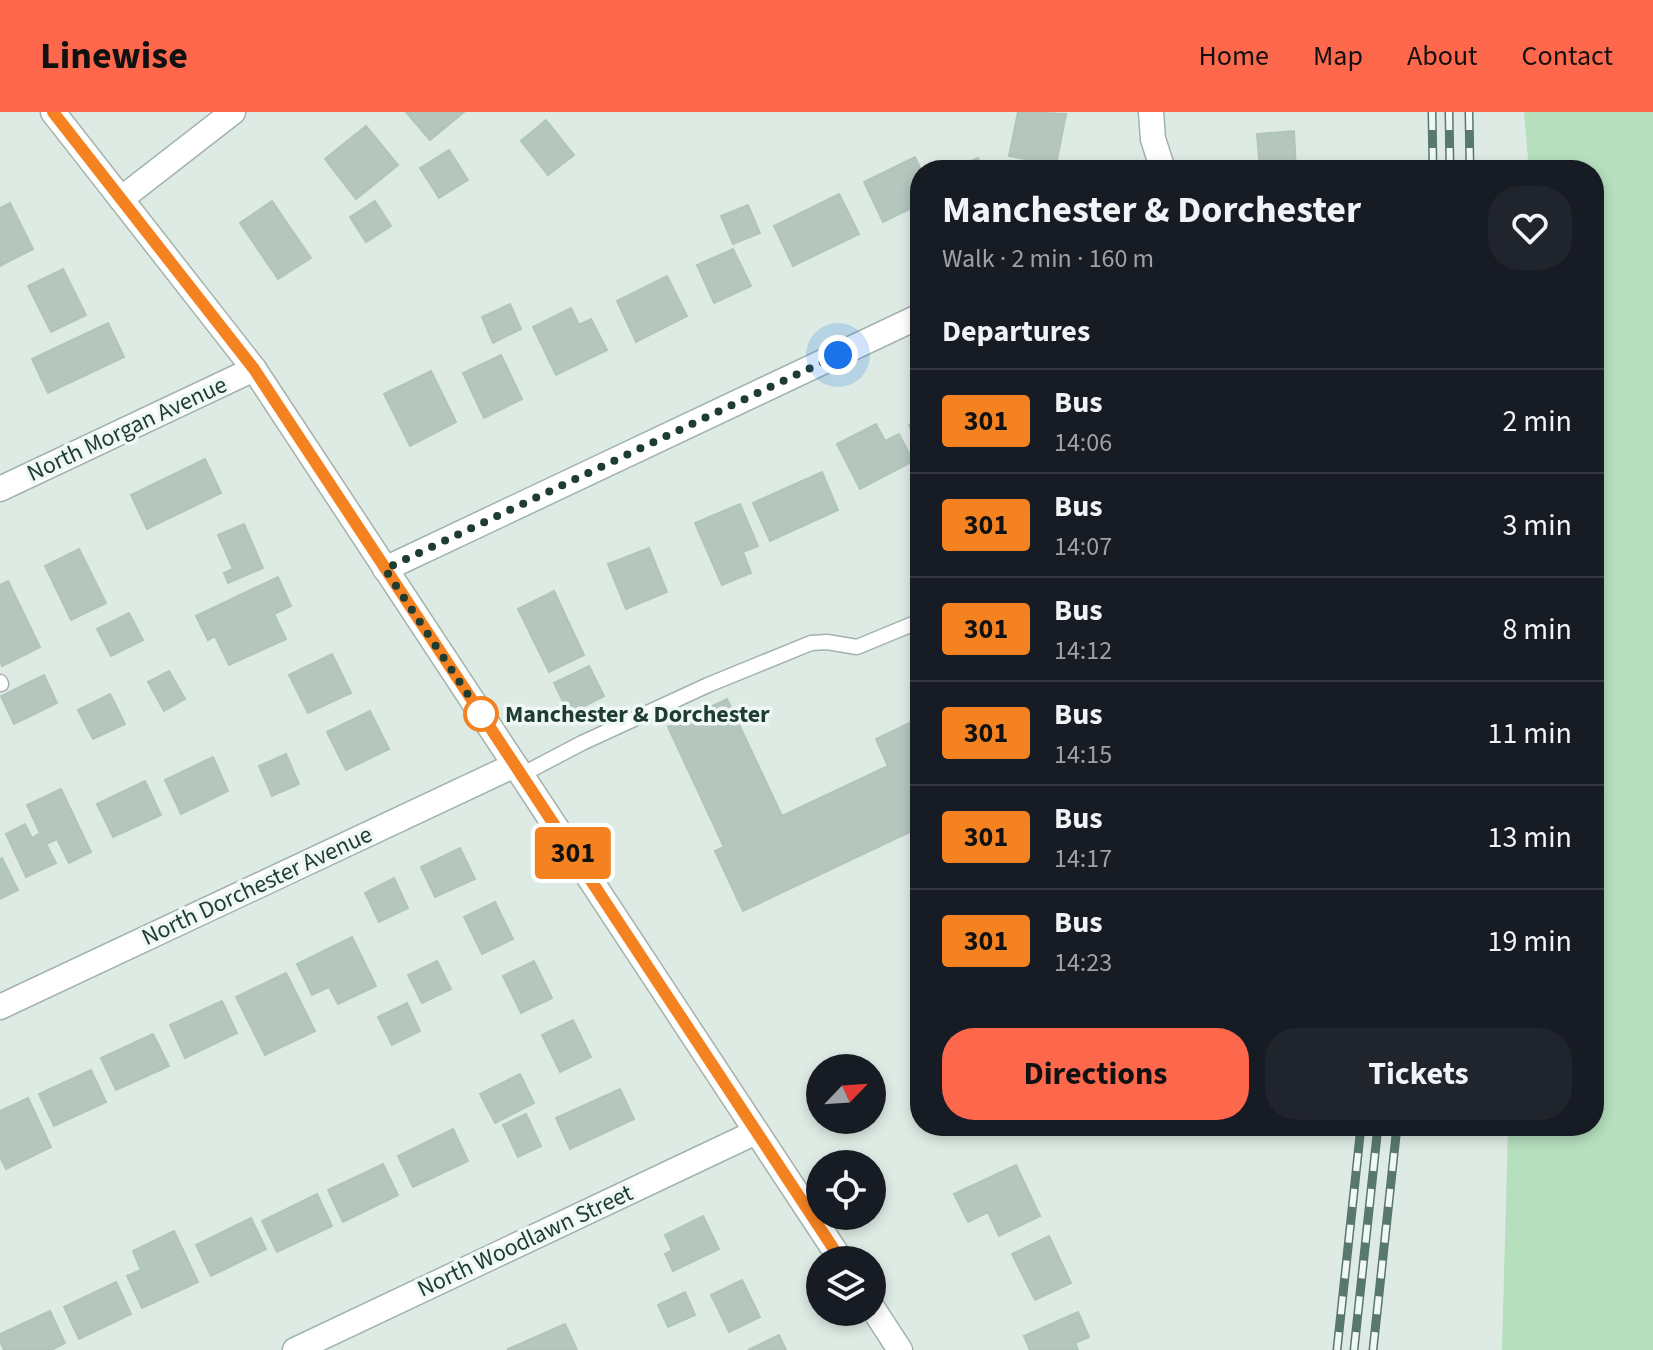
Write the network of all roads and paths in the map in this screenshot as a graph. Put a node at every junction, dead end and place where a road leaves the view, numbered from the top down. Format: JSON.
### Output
{"nodes":[{"id":1,"x":53,"y":112,"type":"edge"},
{"id":2,"x":233,"y":112,"type":"edge"},
{"id":3,"x":1151,"y":112,"type":"edge"},
{"id":4,"x":1160,"y":160,"type":"edge"},
{"id":5,"x":121,"y":199,"type":"junction"},
{"id":6,"x":910,"y":321,"type":"edge"},
{"id":7,"x":254,"y":369,"type":"junction"},
{"id":8,"x":0,"y":489,"type":"edge"},
{"id":9,"x":385,"y":569,"type":"junction"},
{"id":10,"x":910,"y":625,"type":"edge"},
{"id":11,"x":518,"y":770,"type":"junction"},
{"id":12,"x":0,"y":1007,"type":"edge"},
{"id":13,"x":756,"y":1132,"type":"junction"},
{"id":14,"x":832,"y":1246,"type":"edge"},
{"id":15,"x":884,"y":1326,"type":"edge"},
{"id":16,"x":295,"y":1350,"type":"edge"},
{"id":17,"x":900,"y":1350,"type":"edge"}],
"edges":[{"from":1,"to":5,"type":"street"},
{"from":2,"to":5,"type":"street"},
{"from":3,"to":4,"type":"street"},
{"from":5,"to":7,"type":"street"},
{"from":6,"to":9,"type":"street"},
{"from":7,"to":8,"type":"street","name":"North Morgan Avenue"},
{"from":7,"to":9,"type":"street"},
{"from":9,"to":11,"type":"street"},
{"from":10,"to":11,"type":"lane"},
{"from":11,"to":12,"type":"street","name":"North Dorchester Avenue"},
{"from":11,"to":13,"type":"street"},
{"from":13,"to":14,"type":"street"},
{"from":13,"to":16,"type":"street","name":"North Woodlawn Street"},
{"from":15,"to":17,"type":"street"}]}
